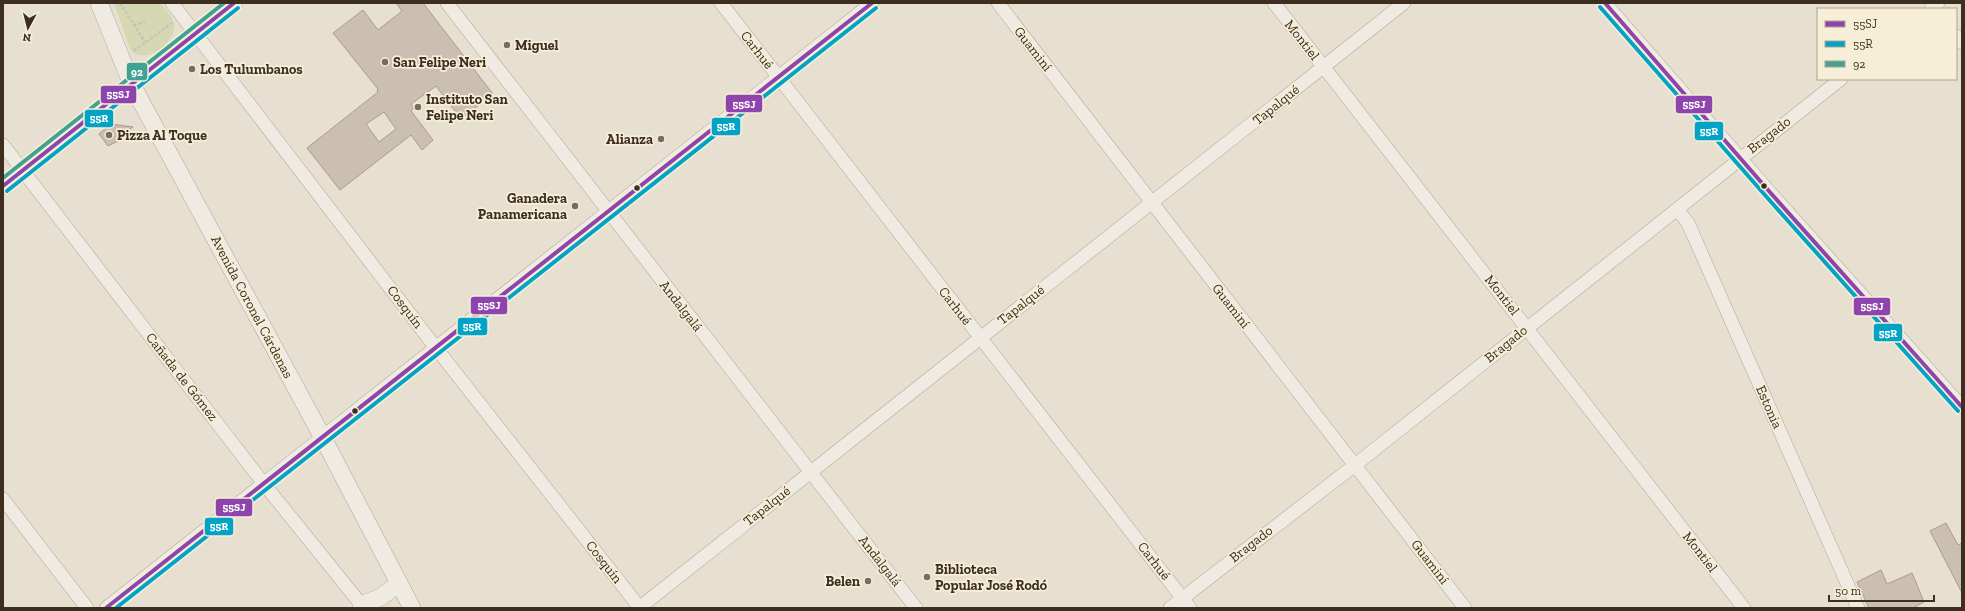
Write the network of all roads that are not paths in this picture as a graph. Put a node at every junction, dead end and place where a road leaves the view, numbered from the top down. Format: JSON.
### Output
{"nodes":[{"id":1,"x":99,"y":3,"type":"edge"},
{"id":2,"x":172,"y":3,"type":"edge"},
{"id":3,"x":234,"y":3,"type":"edge"},
{"id":4,"x":447,"y":3,"type":"edge"},
{"id":5,"x":721,"y":3,"type":"edge"},
{"id":6,"x":872,"y":3,"type":"edge"},
{"id":7,"x":998,"y":3,"type":"edge"},
{"id":8,"x":1274,"y":3,"type":"edge"},
{"id":9,"x":1404,"y":3,"type":"edge"},
{"id":10,"x":1605,"y":3,"type":"edge"},
{"id":11,"x":196,"y":33,"type":"junction"},
{"id":12,"x":1323,"y":67,"type":"junction"},
{"id":13,"x":778,"y":77,"type":"junction"},
{"id":14,"x":1840,"y":80,"type":"edge"},
{"id":15,"x":132,"y":85,"type":"junction"},
{"id":16,"x":3,"y":145,"type":"edge"},
{"id":17,"x":1740,"y":158,"type":"junction"},
{"id":18,"x":23,"y":171,"type":"junction"},
{"id":19,"x":3,"y":186,"type":"edge"},
{"id":20,"x":1152,"y":204,"type":"junction"},
{"id":21,"x":1677,"y":209,"type":"junction"},
{"id":22,"x":608,"y":212,"type":"junction"},
{"id":23,"x":1527,"y":327,"type":"junction"},
{"id":24,"x":980,"y":337,"type":"junction"},
{"id":25,"x":436,"y":348,"type":"junction"},
{"id":26,"x":1962,"y":407,"type":"edge"},
{"id":27,"x":323,"y":438,"type":"junction"},
{"id":28,"x":1355,"y":464,"type":"junction"},
{"id":29,"x":811,"y":472,"type":"junction"},
{"id":30,"x":264,"y":484,"type":"junction"},
{"id":31,"x":3,"y":499,"type":"edge"},
{"id":32,"x":399,"y":583,"type":"junction"},
{"id":33,"x":1186,"y":603,"type":"edge"},
{"id":34,"x":363,"y":606,"type":"edge"},
{"id":35,"x":87,"y":608,"type":"edge"},
{"id":36,"x":106,"y":608,"type":"edge"},
{"id":37,"x":412,"y":608,"type":"edge"},
{"id":38,"x":640,"y":608,"type":"edge"},
{"id":39,"x":916,"y":608,"type":"edge"},
{"id":40,"x":1170,"y":608,"type":"edge"},
{"id":41,"x":1465,"y":608,"type":"edge"},
{"id":42,"x":1744,"y":608,"type":"edge"},
{"id":43,"x":1858,"y":608,"type":"edge"}],
"edges":[{"from":1,"to":15,"type":"street","name":"Avenida Coronel Cárdenas"},
{"from":2,"to":11,"type":"street","name":"Cosquín"},
{"from":3,"to":11,"type":"street"},
{"from":4,"to":22,"type":"street","name":"Andalgalá"},
{"from":5,"to":13,"type":"street","name":"Carhué"},
{"from":6,"to":13,"type":"street"},
{"from":7,"to":20,"type":"street","name":"Guaminí"},
{"from":8,"to":12,"type":"street","name":"Montiel"},
{"from":9,"to":12,"type":"street","name":"Tapalqué"},
{"from":10,"to":17,"type":"street"},
{"from":11,"to":15,"type":"street"},
{"from":11,"to":25,"type":"street","name":"Cosquín"},
{"from":12,"to":20,"type":"street","name":"Tapalqué"},
{"from":12,"to":23,"type":"street","name":"Montiel"},
{"from":13,"to":22,"type":"street"},
{"from":13,"to":24,"type":"street","name":"Carhué"},
{"from":14,"to":17,"type":"street","name":"Bragado"},
{"from":15,"to":18,"type":"street"},
{"from":15,"to":27,"type":"street","name":"Avenida Coronel Cárdenas"},
{"from":16,"to":18,"type":"street","name":"Cañada de Gómez"},
{"from":17,"to":21,"type":"street","name":"Bragado"},
{"from":17,"to":26,"type":"street"},
{"from":18,"to":19,"type":"street"},
{"from":18,"to":30,"type":"street","name":"Cañada de Gómez"},
{"from":20,"to":24,"type":"street","name":"Tapalqué"},
{"from":20,"to":28,"type":"street","name":"Guaminí"},
{"from":21,"to":23,"type":"street","name":"Bragado"},
{"from":21,"to":43,"type":"street","name":"Estonia"},
{"from":22,"to":25,"type":"street"},
{"from":22,"to":29,"type":"street","name":"Andalgalá"},
{"from":23,"to":28,"type":"street","name":"Bragado"},
{"from":23,"to":42,"type":"street","name":"Montiel"},
{"from":24,"to":29,"type":"street","name":"Tapalqué"},
{"from":24,"to":33,"type":"street","name":"Carhué"},
{"from":25,"to":27,"type":"street"},
{"from":25,"to":38,"type":"street","name":"Cosquín"},
{"from":27,"to":30,"type":"street"},
{"from":27,"to":32,"type":"street","name":"Avenida Coronel Cárdenas"},
{"from":28,"to":33,"type":"street","name":"Bragado"},
{"from":28,"to":41,"type":"street","name":"Guaminí"},
{"from":29,"to":38,"type":"street","name":"Tapalqué"},
{"from":29,"to":39,"type":"street","name":"Andalgalá"},
{"from":30,"to":34,"type":"street","name":"Cañada de Gómez"},
{"from":30,"to":36,"type":"street"},
{"from":31,"to":35,"type":"street"},
{"from":32,"to":34,"type":"street"},
{"from":32,"to":37,"type":"street","name":"Avenida Coronel Cárdenas"},
{"from":33,"to":40,"type":"street","name":"Bragado"}]}
